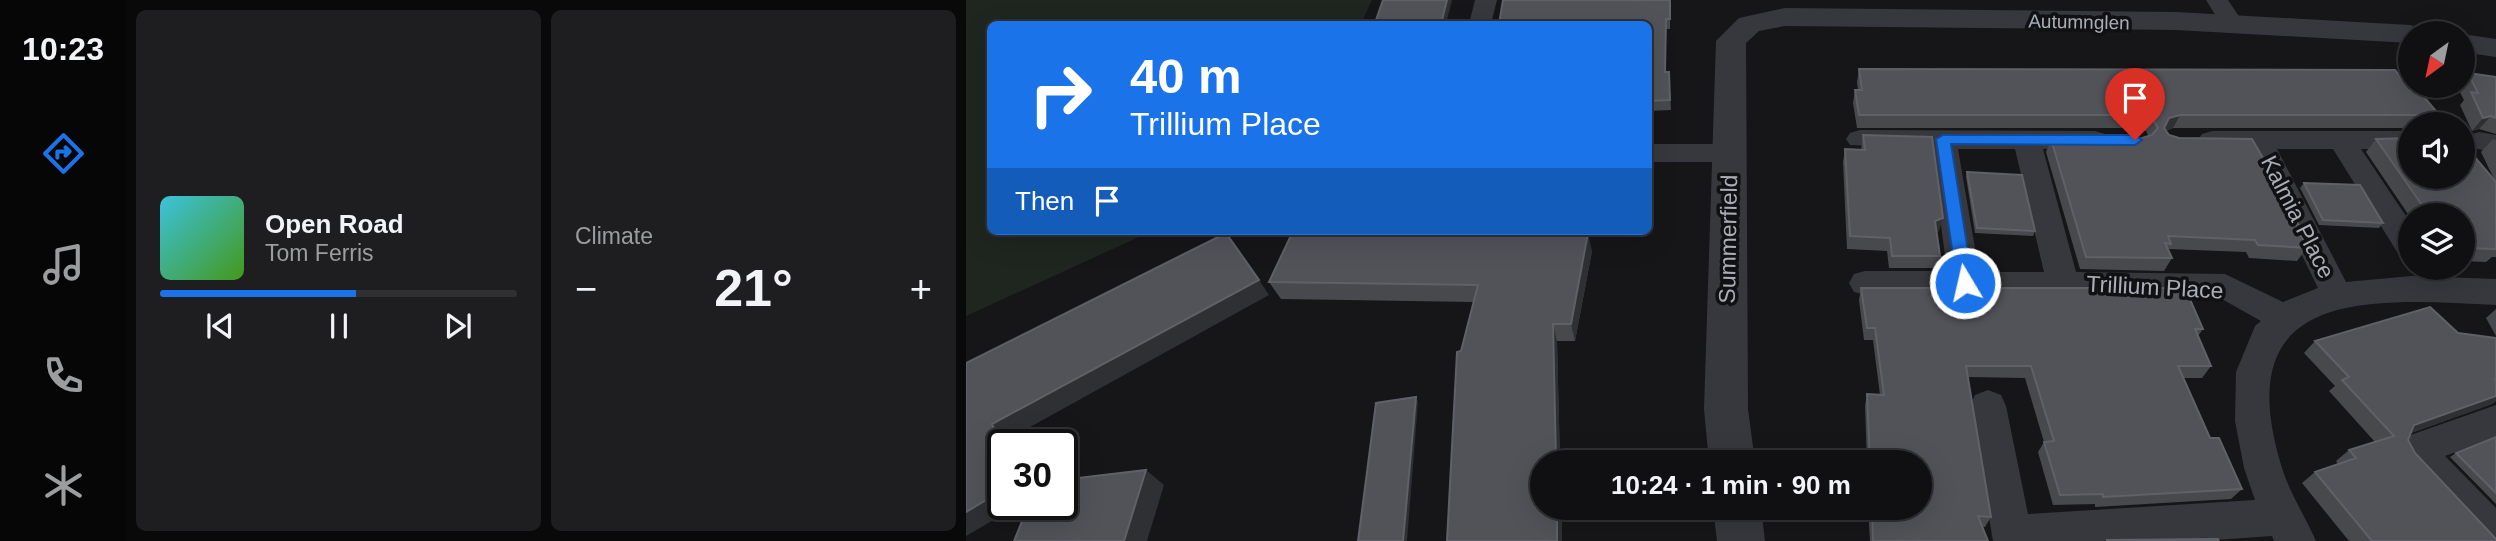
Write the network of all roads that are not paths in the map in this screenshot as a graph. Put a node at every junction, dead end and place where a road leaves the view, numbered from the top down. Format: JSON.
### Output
{"nodes":[{"id":1,"x":1486,"y":0,"type":"edge"},
{"id":2,"x":2224,"y":12,"type":"edge"},
{"id":3,"x":1481,"y":21,"type":"edge"},
{"id":4,"x":1749,"y":24,"type":"joint"},
{"id":5,"x":2398,"y":33,"type":"edge"},
{"id":6,"x":2475,"y":45,"type":"edge"},
{"id":7,"x":2496,"y":48,"type":"edge"},
{"id":8,"x":1860,"y":139,"type":"dead end"},
{"id":9,"x":1943,"y":139,"type":"junction"},
{"id":10,"x":2027,"y":140,"type":"junction"},
{"id":11,"x":2121,"y":140,"type":"edge"},
{"id":12,"x":2186,"y":140,"type":"edge"},
{"id":13,"x":2259,"y":140,"type":"junction"},
{"id":14,"x":2341,"y":140,"type":"junction"},
{"id":15,"x":2398,"y":140,"type":"edge"},
{"id":16,"x":1652,"y":153,"type":"edge"},
{"id":17,"x":1729,"y":153,"type":"junction"},
{"id":18,"x":2398,"y":228,"type":"edge"},
{"id":19,"x":2417,"y":280,"type":"edge"},
{"id":20,"x":2439,"y":280,"type":"edge"},
{"id":21,"x":1865,"y":283,"type":"dead end"},
{"id":22,"x":1965,"y":283,"type":"junction"},
{"id":23,"x":2063,"y":284,"type":"junction"},
{"id":24,"x":2496,"y":292,"type":"edge"},
{"id":25,"x":2336,"y":293,"type":"junction"},
{"id":26,"x":2282,"y":317,"type":"junction"},
{"id":27,"x":1988,"y":406,"type":"dead end"},
{"id":28,"x":2496,"y":421,"type":"edge"},
{"id":29,"x":1731,"y":450,"type":"edge"},
{"id":30,"x":1738,"y":520,"type":"edge"},
{"id":31,"x":2288,"y":529,"type":"edge"},
{"id":32,"x":2496,"y":536,"type":"edge"},
{"id":33,"x":2012,"y":537,"type":"edge"},
{"id":34,"x":1741,"y":541,"type":"edge"}],
"edges":[{"from":1,"to":3,"type":"street"},
{"from":2,"to":4,"type":"street","name":"Autumnglen"},
{"from":2,"to":5,"type":"street","name":"Autumnglen"},
{"from":4,"to":17,"type":"street","name":"Summerfield"},
{"from":6,"to":7,"type":"street"},
{"from":8,"to":9,"type":"street"},
{"from":9,"to":10,"type":"street"},
{"from":9,"to":22,"type":"street"},
{"from":10,"to":11,"type":"street"},
{"from":10,"to":23,"type":"street","name":"Trillium Place"},
{"from":12,"to":13,"type":"street","name":"Kalmia Place"},
{"from":13,"to":14,"type":"street","name":"Kalmia Place"},
{"from":13,"to":25,"type":"street","name":"Kalmia Place"},
{"from":14,"to":15,"type":"street","name":"Kalmia Place"},
{"from":14,"to":18,"type":"street"},
{"from":16,"to":17,"type":"street"},
{"from":17,"to":29,"type":"street","name":"Summerfield"},
{"from":19,"to":25,"type":"street"},
{"from":20,"to":24,"type":"street"},
{"from":21,"to":22,"type":"street","name":"Trillium Place"},
{"from":22,"to":23,"type":"street","name":"Trillium Place"},
{"from":23,"to":26,"type":"street","name":"Trillium Place"},
{"from":25,"to":26,"type":"street"},
{"from":26,"to":31,"type":"street"},
{"from":27,"to":33,"type":"street"},
{"from":28,"to":32,"type":"street"},
{"from":30,"to":34,"type":"street"},
{"from":31,"to":33,"type":"street"}]}
